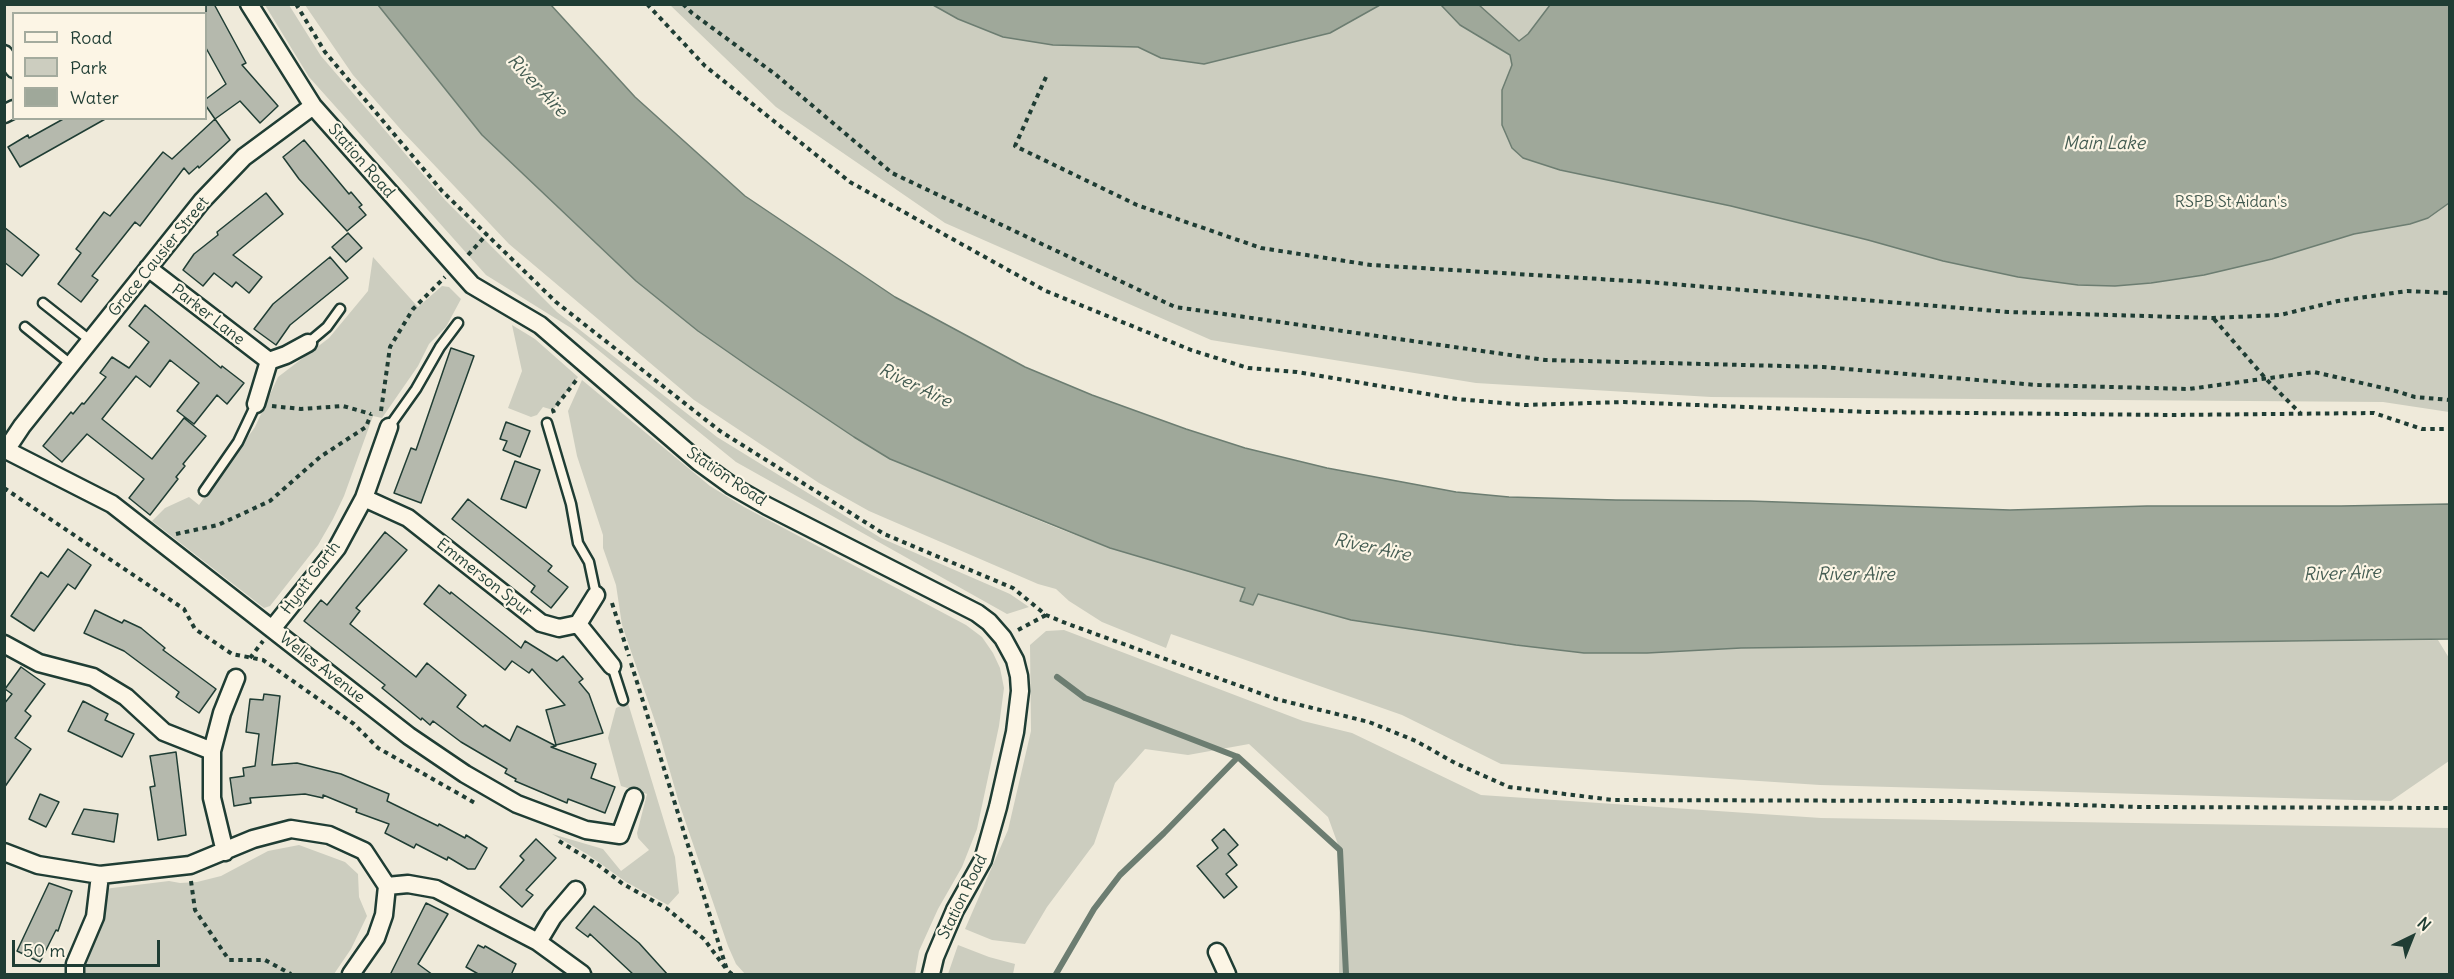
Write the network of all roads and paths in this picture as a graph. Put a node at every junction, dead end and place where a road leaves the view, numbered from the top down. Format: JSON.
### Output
{"nodes":[{"id":1,"x":249,"y":4,"type":"edge"},
{"id":2,"x":296,"y":4,"type":"edge"},
{"id":3,"x":647,"y":4,"type":"edge"},
{"id":4,"x":683,"y":4,"type":"edge"},
{"id":5,"x":1046,"y":77,"type":"dead end"},
{"id":6,"x":313,"y":106,"type":"junction"},
{"id":7,"x":487,"y":234,"type":"junction"},
{"id":8,"x":148,"y":268,"type":"junction"},
{"id":9,"x":456,"y":268,"type":"junction"},
{"id":10,"x":2450,"y":293,"type":"edge"},
{"id":11,"x":43,"y":303,"type":"dead end"},
{"id":12,"x":340,"y":309,"type":"dead end"},
{"id":13,"x":2213,"y":318,"type":"junction"},
{"id":14,"x":458,"y":323,"type":"dead end"},
{"id":15,"x":25,"y":327,"type":"dead end"},
{"id":16,"x":91,"y":341,"type":"junction"},
{"id":17,"x":308,"y":343,"type":"joint"},
{"id":18,"x":268,"y":362,"type":"junction"},
{"id":19,"x":73,"y":365,"type":"junction"},
{"id":20,"x":588,"y":365,"type":"junction"},
{"id":21,"x":2266,"y":378,"type":"junction"},
{"id":22,"x":2450,"y":400,"type":"edge"},
{"id":23,"x":256,"y":404,"type":"junction"},
{"id":24,"x":2301,"y":413,"type":"junction"},
{"id":25,"x":371,"y":414,"type":"junction"},
{"id":26,"x":552,"y":422,"type":"joint"},
{"id":27,"x":22,"y":426,"type":"joint"},
{"id":28,"x":388,"y":427,"type":"joint"},
{"id":29,"x":2450,"y":429,"type":"edge"},
{"id":30,"x":5,"y":449,"type":"edge"},
{"id":31,"x":204,"y":491,"type":"dead end"},
{"id":32,"x":364,"y":498,"type":"junction"},
{"id":33,"x":162,"y":542,"type":"junction"},
{"id":34,"x":596,"y":595,"type":"joint"},
{"id":35,"x":612,"y":602,"type":"dead end"},
{"id":36,"x":1046,"y":615,"type":"junction"},
{"id":37,"x":578,"y":624,"type":"junction"},
{"id":38,"x":272,"y":629,"type":"junction"},
{"id":39,"x":1004,"y":638,"type":"junction"},
{"id":40,"x":4,"y":644,"type":"edge"},
{"id":41,"x":612,"y":666,"type":"joint"},
{"id":42,"x":236,"y":678,"type":"dead end"},
{"id":43,"x":622,"y":700,"type":"dead end"},
{"id":44,"x":212,"y":751,"type":"junction"},
{"id":45,"x":634,"y":797,"type":"dead end"},
{"id":46,"x":2450,"y":808,"type":"edge"},
{"id":47,"x":4,"y":852,"type":"edge"},
{"id":48,"x":225,"y":852,"type":"junction"},
{"id":49,"x":190,"y":865,"type":"junction"},
{"id":50,"x":100,"y":875,"type":"junction"},
{"id":51,"x":387,"y":886,"type":"junction"},
{"id":52,"x":576,"y":890,"type":"dead end"},
{"id":53,"x":538,"y":942,"type":"junction"},
{"id":54,"x":1217,"y":952,"type":"dead end"},
{"id":55,"x":75,"y":975,"type":"edge"},
{"id":56,"x":291,"y":975,"type":"edge"},
{"id":57,"x":351,"y":975,"type":"edge"},
{"id":58,"x":582,"y":975,"type":"edge"},
{"id":59,"x":732,"y":975,"type":"edge"},
{"id":60,"x":931,"y":975,"type":"edge"},
{"id":61,"x":1227,"y":975,"type":"edge"}],
"edges":[{"from":1,"to":6,"type":"street","name":"Station Road"},
{"from":2,"to":7,"type":"path"},
{"from":3,"to":24,"type":"path"},
{"from":4,"to":21,"type":"path"},
{"from":5,"to":13,"type":"path"},
{"from":6,"to":8,"type":"street","name":"Grace Causier Street"},
{"from":6,"to":9,"type":"street","name":"Station Road"},
{"from":7,"to":9,"type":"path"},
{"from":7,"to":36,"type":"path"},
{"from":8,"to":16,"type":"street","name":"Grace Causier Street"},
{"from":8,"to":18,"type":"street","name":"Parker Lane"},
{"from":9,"to":20,"type":"street","name":"Station Road"},
{"from":9,"to":25,"type":"path"},
{"from":10,"to":13,"type":"path"},
{"from":11,"to":16,"type":"lane"},
{"from":12,"to":17,"type":"lane"},
{"from":13,"to":21,"type":"path"},
{"from":14,"to":28,"type":"lane"},
{"from":15,"to":19,"type":"lane"},
{"from":16,"to":19,"type":"street","name":"Grace Causier Street"},
{"from":17,"to":18,"type":"street"},
{"from":18,"to":23,"type":"street"},
{"from":19,"to":27,"type":"street","name":"Grace Causier Street"},
{"from":20,"to":26,"type":"path"},
{"from":20,"to":39,"type":"street","name":"Station Road"},
{"from":21,"to":22,"type":"path"},
{"from":21,"to":24,"type":"path"},
{"from":23,"to":25,"type":"path"},
{"from":23,"to":31,"type":"lane"},
{"from":24,"to":29,"type":"path"},
{"from":25,"to":33,"type":"path"},
{"from":26,"to":34,"type":"lane"},
{"from":27,"to":30,"type":"street","name":"Welles Avenue"},
{"from":28,"to":32,"type":"street","name":"Hyatt Garth"},
{"from":30,"to":33,"type":"street","name":"Welles Avenue"},
{"from":32,"to":37,"type":"street","name":"Emmerson Spur"},
{"from":32,"to":38,"type":"street","name":"Hyatt Garth"},
{"from":33,"to":38,"type":"street","name":"Welles Avenue"},
{"from":34,"to":37,"type":"street"},
{"from":35,"to":59,"type":"path"},
{"from":36,"to":39,"type":"path"},
{"from":36,"to":46,"type":"path"},
{"from":37,"to":41,"type":"street"},
{"from":38,"to":45,"type":"street","name":"Welles Avenue"},
{"from":39,"to":60,"type":"street","name":"Station Road"},
{"from":40,"to":44,"type":"street"},
{"from":41,"to":43,"type":"lane"},
{"from":42,"to":44,"type":"street"},
{"from":44,"to":48,"type":"street"},
{"from":47,"to":50,"type":"street"},
{"from":48,"to":49,"type":"street"},
{"from":48,"to":51,"type":"street"},
{"from":49,"to":50,"type":"street"},
{"from":49,"to":56,"type":"path"},
{"from":50,"to":55,"type":"street"},
{"from":51,"to":53,"type":"street"},
{"from":51,"to":57,"type":"street"},
{"from":52,"to":53,"type":"street"},
{"from":53,"to":58,"type":"street"},
{"from":54,"to":61,"type":"street"}]}
